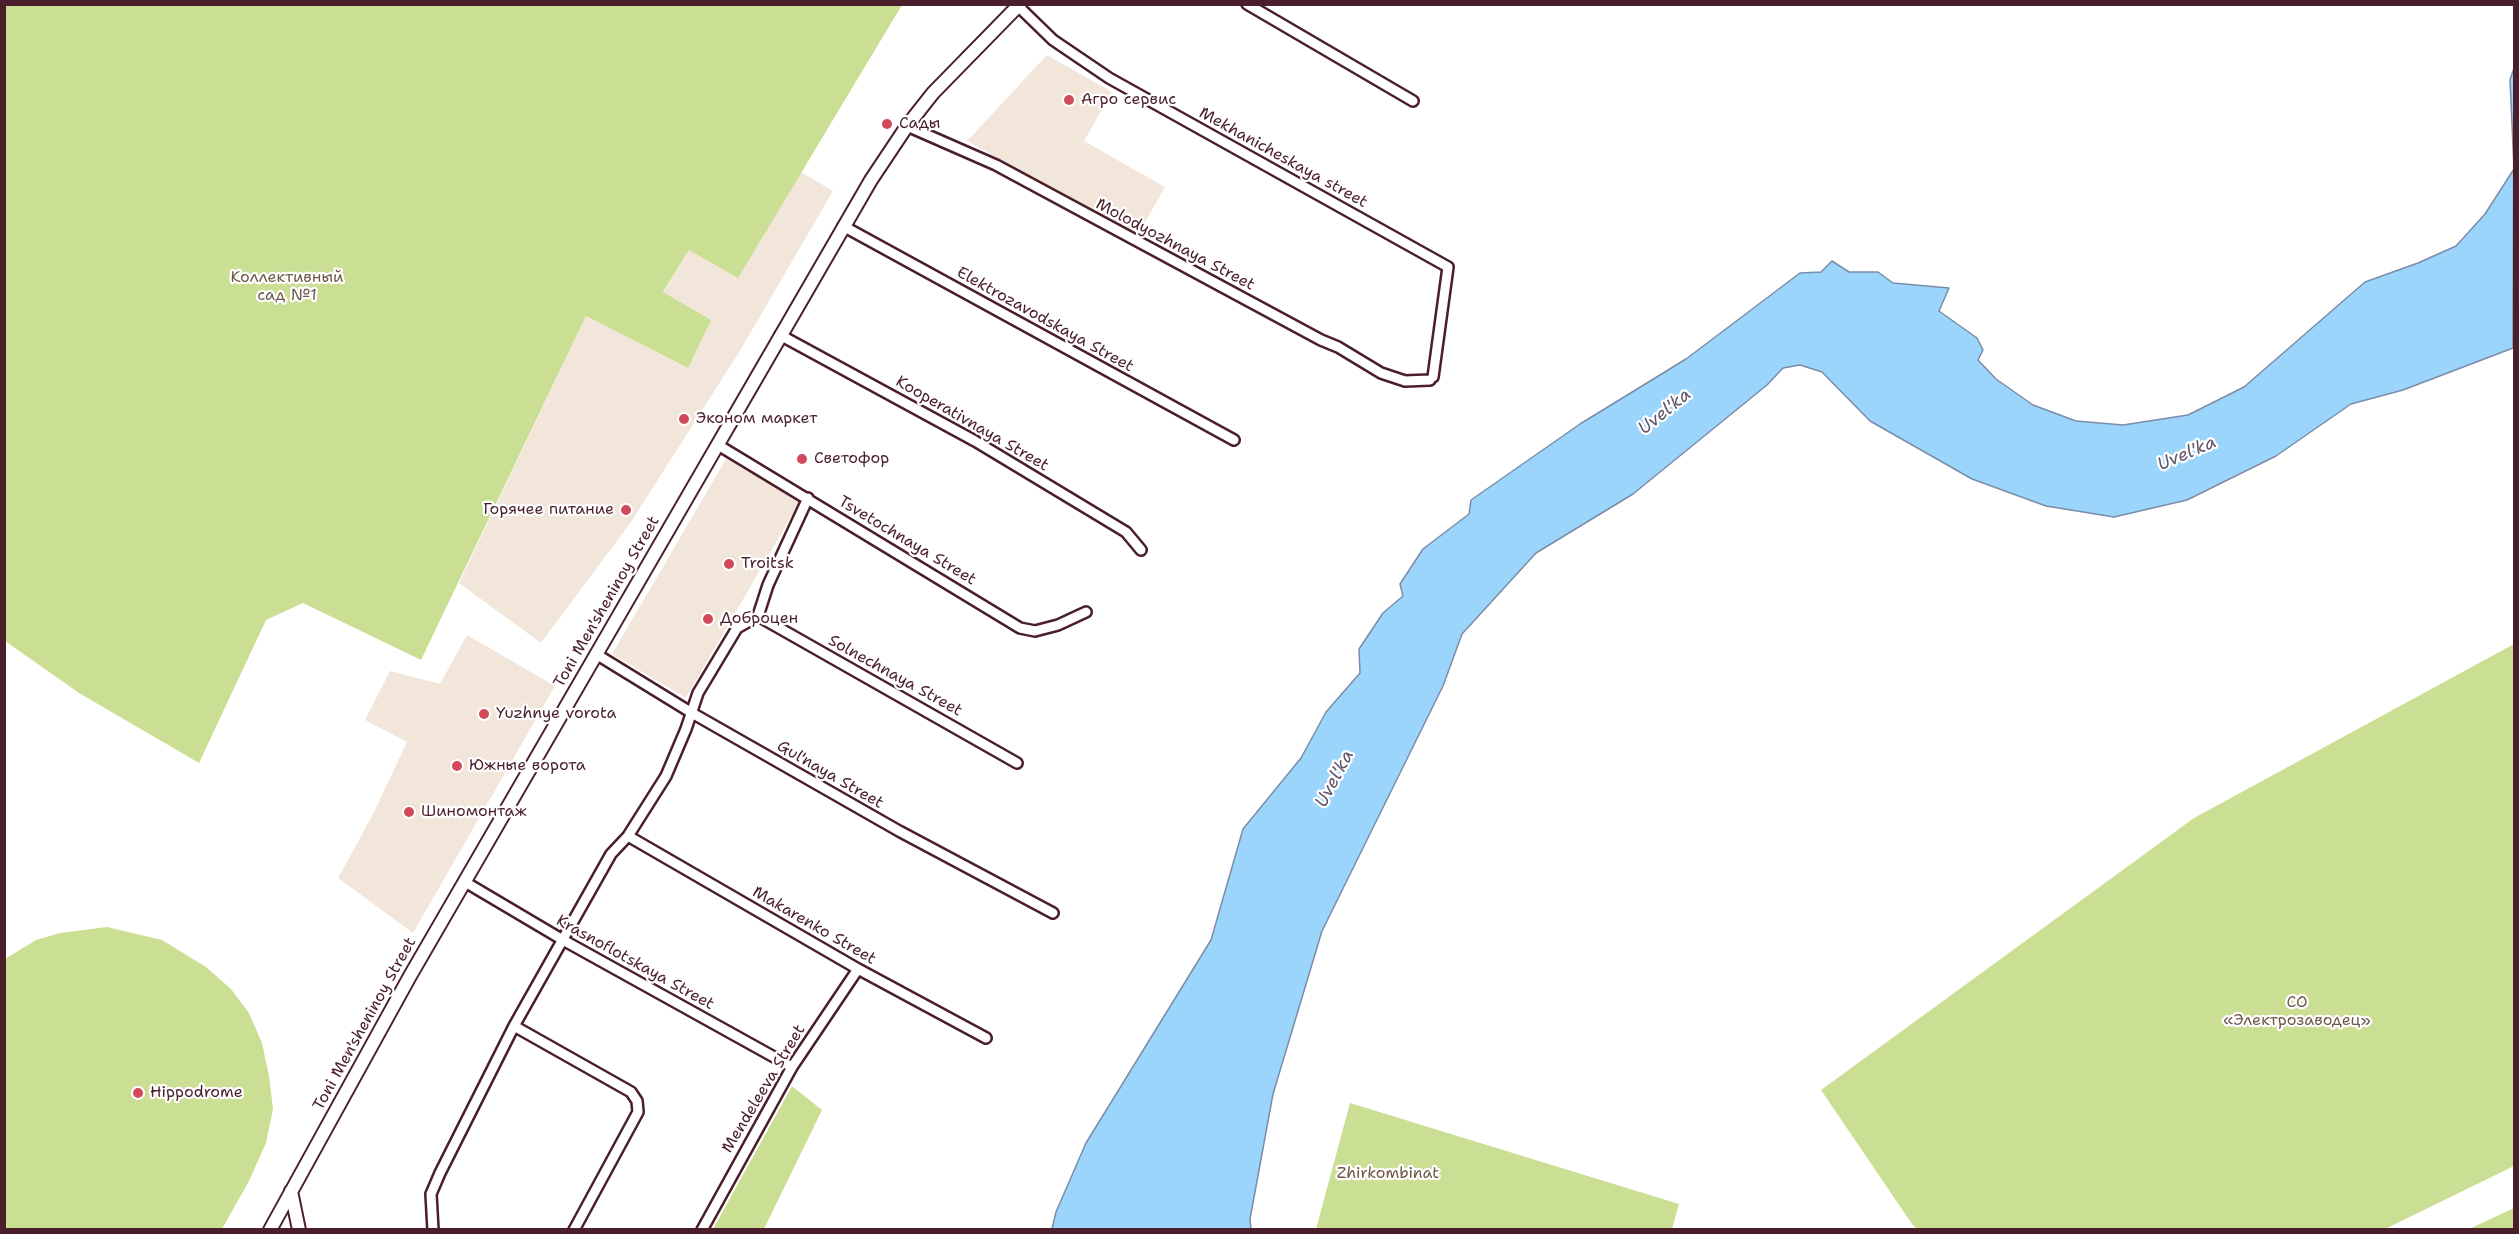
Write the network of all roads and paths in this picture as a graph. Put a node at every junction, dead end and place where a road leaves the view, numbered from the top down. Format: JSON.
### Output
{"nodes":[{"id":1,"x":1247,"y":4,"type":"edge"},
{"id":2,"x":1019,"y":5,"type":"edge"},
{"id":3,"x":1413,"y":101,"type":"dead end"},
{"id":4,"x":907,"y":126,"type":"junction"},
{"id":5,"x":843,"y":226,"type":"junction"},
{"id":6,"x":780,"y":335,"type":"junction"},
{"id":7,"x":1432,"y":378,"type":"joint"},
{"id":8,"x":1234,"y":440,"type":"dead end"},
{"id":9,"x":718,"y":445,"type":"junction"},
{"id":10,"x":808,"y":498,"type":"junction"},
{"id":11,"x":1141,"y":550,"type":"dead end"},
{"id":12,"x":1086,"y":612,"type":"dead end"},
{"id":13,"x":758,"y":616,"type":"junction"},
{"id":14,"x":596,"y":654,"type":"junction"},
{"id":15,"x":692,"y":713,"type":"junction"},
{"id":16,"x":1017,"y":763,"type":"dead end"},
{"id":17,"x":628,"y":836,"type":"junction"},
{"id":18,"x":465,"y":882,"type":"junction"},
{"id":19,"x":1053,"y":913,"type":"dead end"},
{"id":20,"x":563,"y":940,"type":"junction"},
{"id":21,"x":858,"y":969,"type":"junction"},
{"id":22,"x":514,"y":1026,"type":"junction"},
{"id":23,"x":986,"y":1038,"type":"dead end"},
{"id":24,"x":792,"y":1067,"type":"junction"},
{"id":25,"x":291,"y":1191,"type":"junction"},
{"id":26,"x":270,"y":1230,"type":"edge"},
{"id":27,"x":298,"y":1230,"type":"edge"},
{"id":28,"x":432,"y":1230,"type":"edge"},
{"id":29,"x":574,"y":1230,"type":"edge"},
{"id":30,"x":702,"y":1230,"type":"edge"}],
"edges":[{"from":1,"to":3,"type":"street"},
{"from":2,"to":4,"type":"main road","name":"Toni Men'sheninoy Street"},
{"from":2,"to":7,"type":"street","name":"Mekhanicheskaya street"},
{"from":4,"to":5,"type":"main road","name":"Toni Men'sheninoy Street"},
{"from":4,"to":7,"type":"street","name":"Molodyozhnaya Street"},
{"from":5,"to":6,"type":"main road","name":"Toni Men'sheninoy Street"},
{"from":5,"to":8,"type":"street","name":"Elektrozavodskaya Street"},
{"from":6,"to":9,"type":"main road","name":"Toni Men'sheninoy Street"},
{"from":6,"to":11,"type":"street","name":"Kooperativnaya Street"},
{"from":9,"to":10,"type":"street","name":"Tsvetochnaya Street"},
{"from":9,"to":14,"type":"main road","name":"Toni Men'sheninoy Street"},
{"from":10,"to":12,"type":"street","name":"Tsvetochnaya Street"},
{"from":10,"to":13,"type":"street"},
{"from":13,"to":15,"type":"street"},
{"from":13,"to":16,"type":"street","name":"Solnechnaya Street"},
{"from":14,"to":15,"type":"street","name":"Gul'naya Street"},
{"from":14,"to":18,"type":"main road","name":"Toni Men'sheninoy Street"},
{"from":15,"to":17,"type":"street"},
{"from":15,"to":19,"type":"street","name":"Gul'naya Street"},
{"from":17,"to":20,"type":"street"},
{"from":17,"to":21,"type":"street","name":"Makarenko Street"},
{"from":18,"to":20,"type":"street","name":"Krasnoflotskaya Street"},
{"from":18,"to":25,"type":"main road","name":"Toni Men'sheninoy Street"},
{"from":20,"to":22,"type":"street"},
{"from":20,"to":24,"type":"street","name":"Krasnoflotskaya Street"},
{"from":21,"to":23,"type":"street","name":"Makarenko Street"},
{"from":21,"to":24,"type":"street","name":"Mendeleeva Street"},
{"from":22,"to":28,"type":"street"},
{"from":22,"to":29,"type":"street"},
{"from":24,"to":30,"type":"street","name":"Mendeleeva Street"},
{"from":25,"to":26,"type":"main road","name":"Toni Men'sheninoy Street"},
{"from":25,"to":27,"type":"main road"}]}
